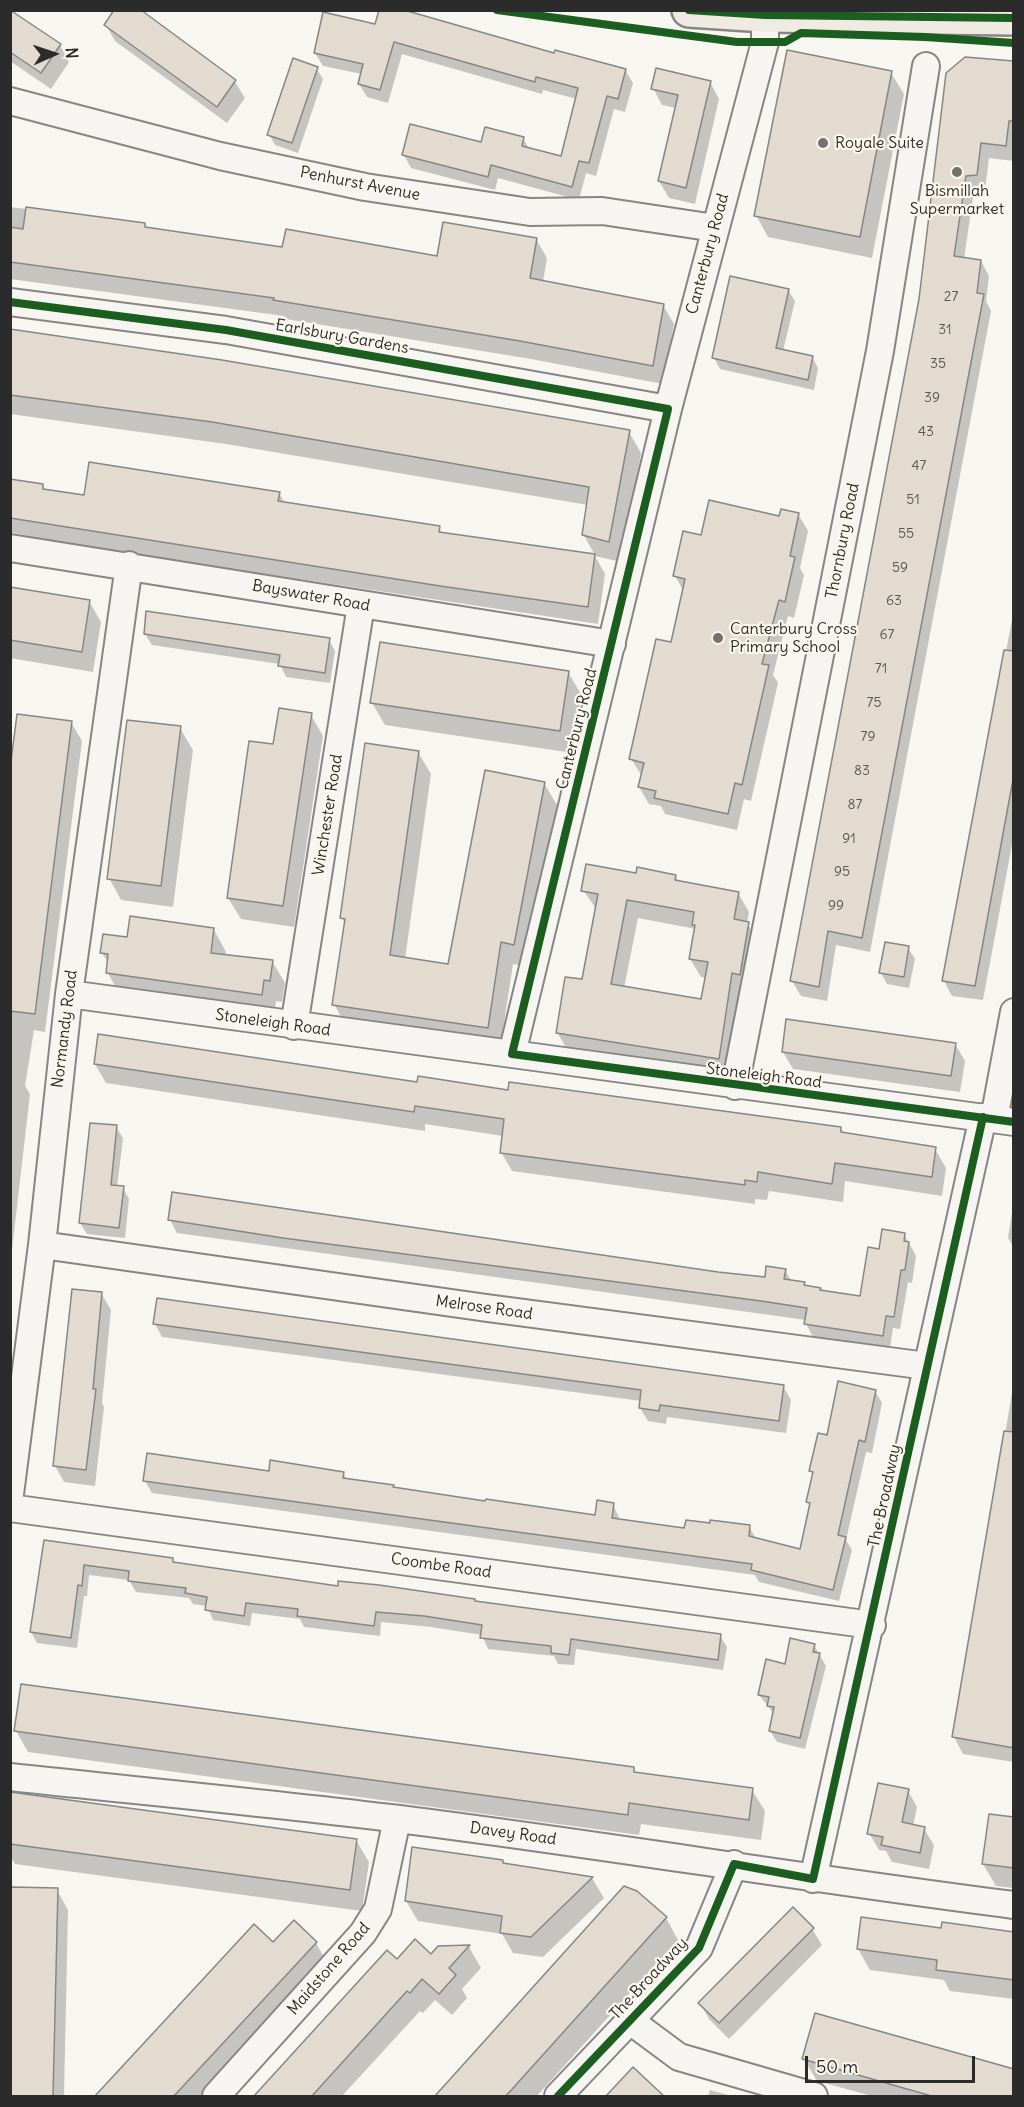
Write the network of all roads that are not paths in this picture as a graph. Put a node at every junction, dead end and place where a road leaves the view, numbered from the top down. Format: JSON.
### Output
{"nodes":[{"id":1,"x":689,"y":10,"type":"edge"},
{"id":2,"x":765,"y":15,"type":"junction"},
{"id":3,"x":1014,"y":18,"type":"edge"},
{"id":4,"x":926,"y":66,"type":"dead end"},
{"id":5,"x":10,"y":101,"type":"edge"},
{"id":6,"x":716,"y":228,"type":"junction"},
{"id":7,"x":10,"y":303,"type":"edge"},
{"id":8,"x":668,"y":409,"type":"junction"},
{"id":9,"x":10,"y":548,"type":"edge"},
{"id":10,"x":129,"y":565,"type":"junction"},
{"id":11,"x":361,"y":605,"type":"junction"},
{"id":12,"x":612,"y":644,"type":"junction"},
{"id":13,"x":69,"y":994,"type":"junction"},
{"id":14,"x":1014,"y":1012,"type":"edge"},
{"id":15,"x":294,"y":1026,"type":"junction"},
{"id":16,"x":512,"y":1054,"type":"junction"},
{"id":17,"x":735,"y":1086,"type":"junction"},
{"id":18,"x":997,"y":1119,"type":"edge"},
{"id":19,"x":42,"y":1245,"type":"junction"},
{"id":20,"x":927,"y":1366,"type":"junction"},
{"id":21,"x":10,"y":1494,"type":"edge"},
{"id":22,"x":10,"y":1508,"type":"edge"},
{"id":23,"x":872,"y":1625,"type":"junction"},
{"id":24,"x":10,"y":1777,"type":"edge"},
{"id":25,"x":397,"y":1819,"type":"junction"},
{"id":26,"x":734,"y":1864,"type":"junction"},
{"id":27,"x":813,"y":1879,"type":"junction"},
{"id":28,"x":1014,"y":1905,"type":"edge"},
{"id":29,"x":629,"y":2020,"type":"junction"},
{"id":30,"x":216,"y":2097,"type":"edge"},
{"id":31,"x":558,"y":2097,"type":"edge"},
{"id":32,"x":813,"y":2097,"type":"edge"}],
"edges":[{"from":1,"to":2,"type":"highway"},
{"from":2,"to":3,"type":"highway"},
{"from":2,"to":6,"type":"street","name":"Canterbury Road"},
{"from":4,"to":17,"type":"street","name":"Thornbury Road"},
{"from":5,"to":6,"type":"street","name":"Penhurst Avenue"},
{"from":6,"to":8,"type":"street","name":"Canterbury Road"},
{"from":7,"to":8,"type":"street","name":"Earlsbury Gardens"},
{"from":8,"to":12,"type":"street","name":"Canterbury Road"},
{"from":9,"to":10,"type":"street","name":"Bayswater Road"},
{"from":10,"to":11,"type":"street","name":"Bayswater Road"},
{"from":10,"to":13,"type":"street","name":"Normandy Road"},
{"from":11,"to":12,"type":"street","name":"Bayswater Road"},
{"from":11,"to":15,"type":"street","name":"Winchester Road"},
{"from":12,"to":16,"type":"street","name":"Canterbury Road"},
{"from":13,"to":15,"type":"street","name":"Stoneleigh Road"},
{"from":13,"to":19,"type":"street","name":"Normandy Road"},
{"from":14,"to":18,"type":"street","name":"The Broadway"},
{"from":15,"to":16,"type":"street","name":"Stoneleigh Road"},
{"from":16,"to":17,"type":"street","name":"Stoneleigh Road"},
{"from":17,"to":18,"type":"street","name":"Stoneleigh Road"},
{"from":18,"to":20,"type":"street","name":"The Broadway"},
{"from":19,"to":20,"type":"street","name":"Melrose Road"},
{"from":19,"to":21,"type":"street","name":"Normandy Road"},
{"from":20,"to":23,"type":"street","name":"The Broadway"},
{"from":22,"to":23,"type":"street","name":"Coombe Road"},
{"from":23,"to":27,"type":"street","name":"The Broadway"},
{"from":24,"to":25,"type":"street","name":"Davey Road"},
{"from":25,"to":26,"type":"street","name":"Davey Road"},
{"from":25,"to":30,"type":"street","name":"Maidstone Road"},
{"from":26,"to":27,"type":"street","name":"Davey Road"},
{"from":26,"to":29,"type":"street","name":"The Broadway"},
{"from":27,"to":28,"type":"street","name":"Davey Road"},
{"from":29,"to":31,"type":"street","name":"The Broadway"},
{"from":29,"to":32,"type":"street"}]}
